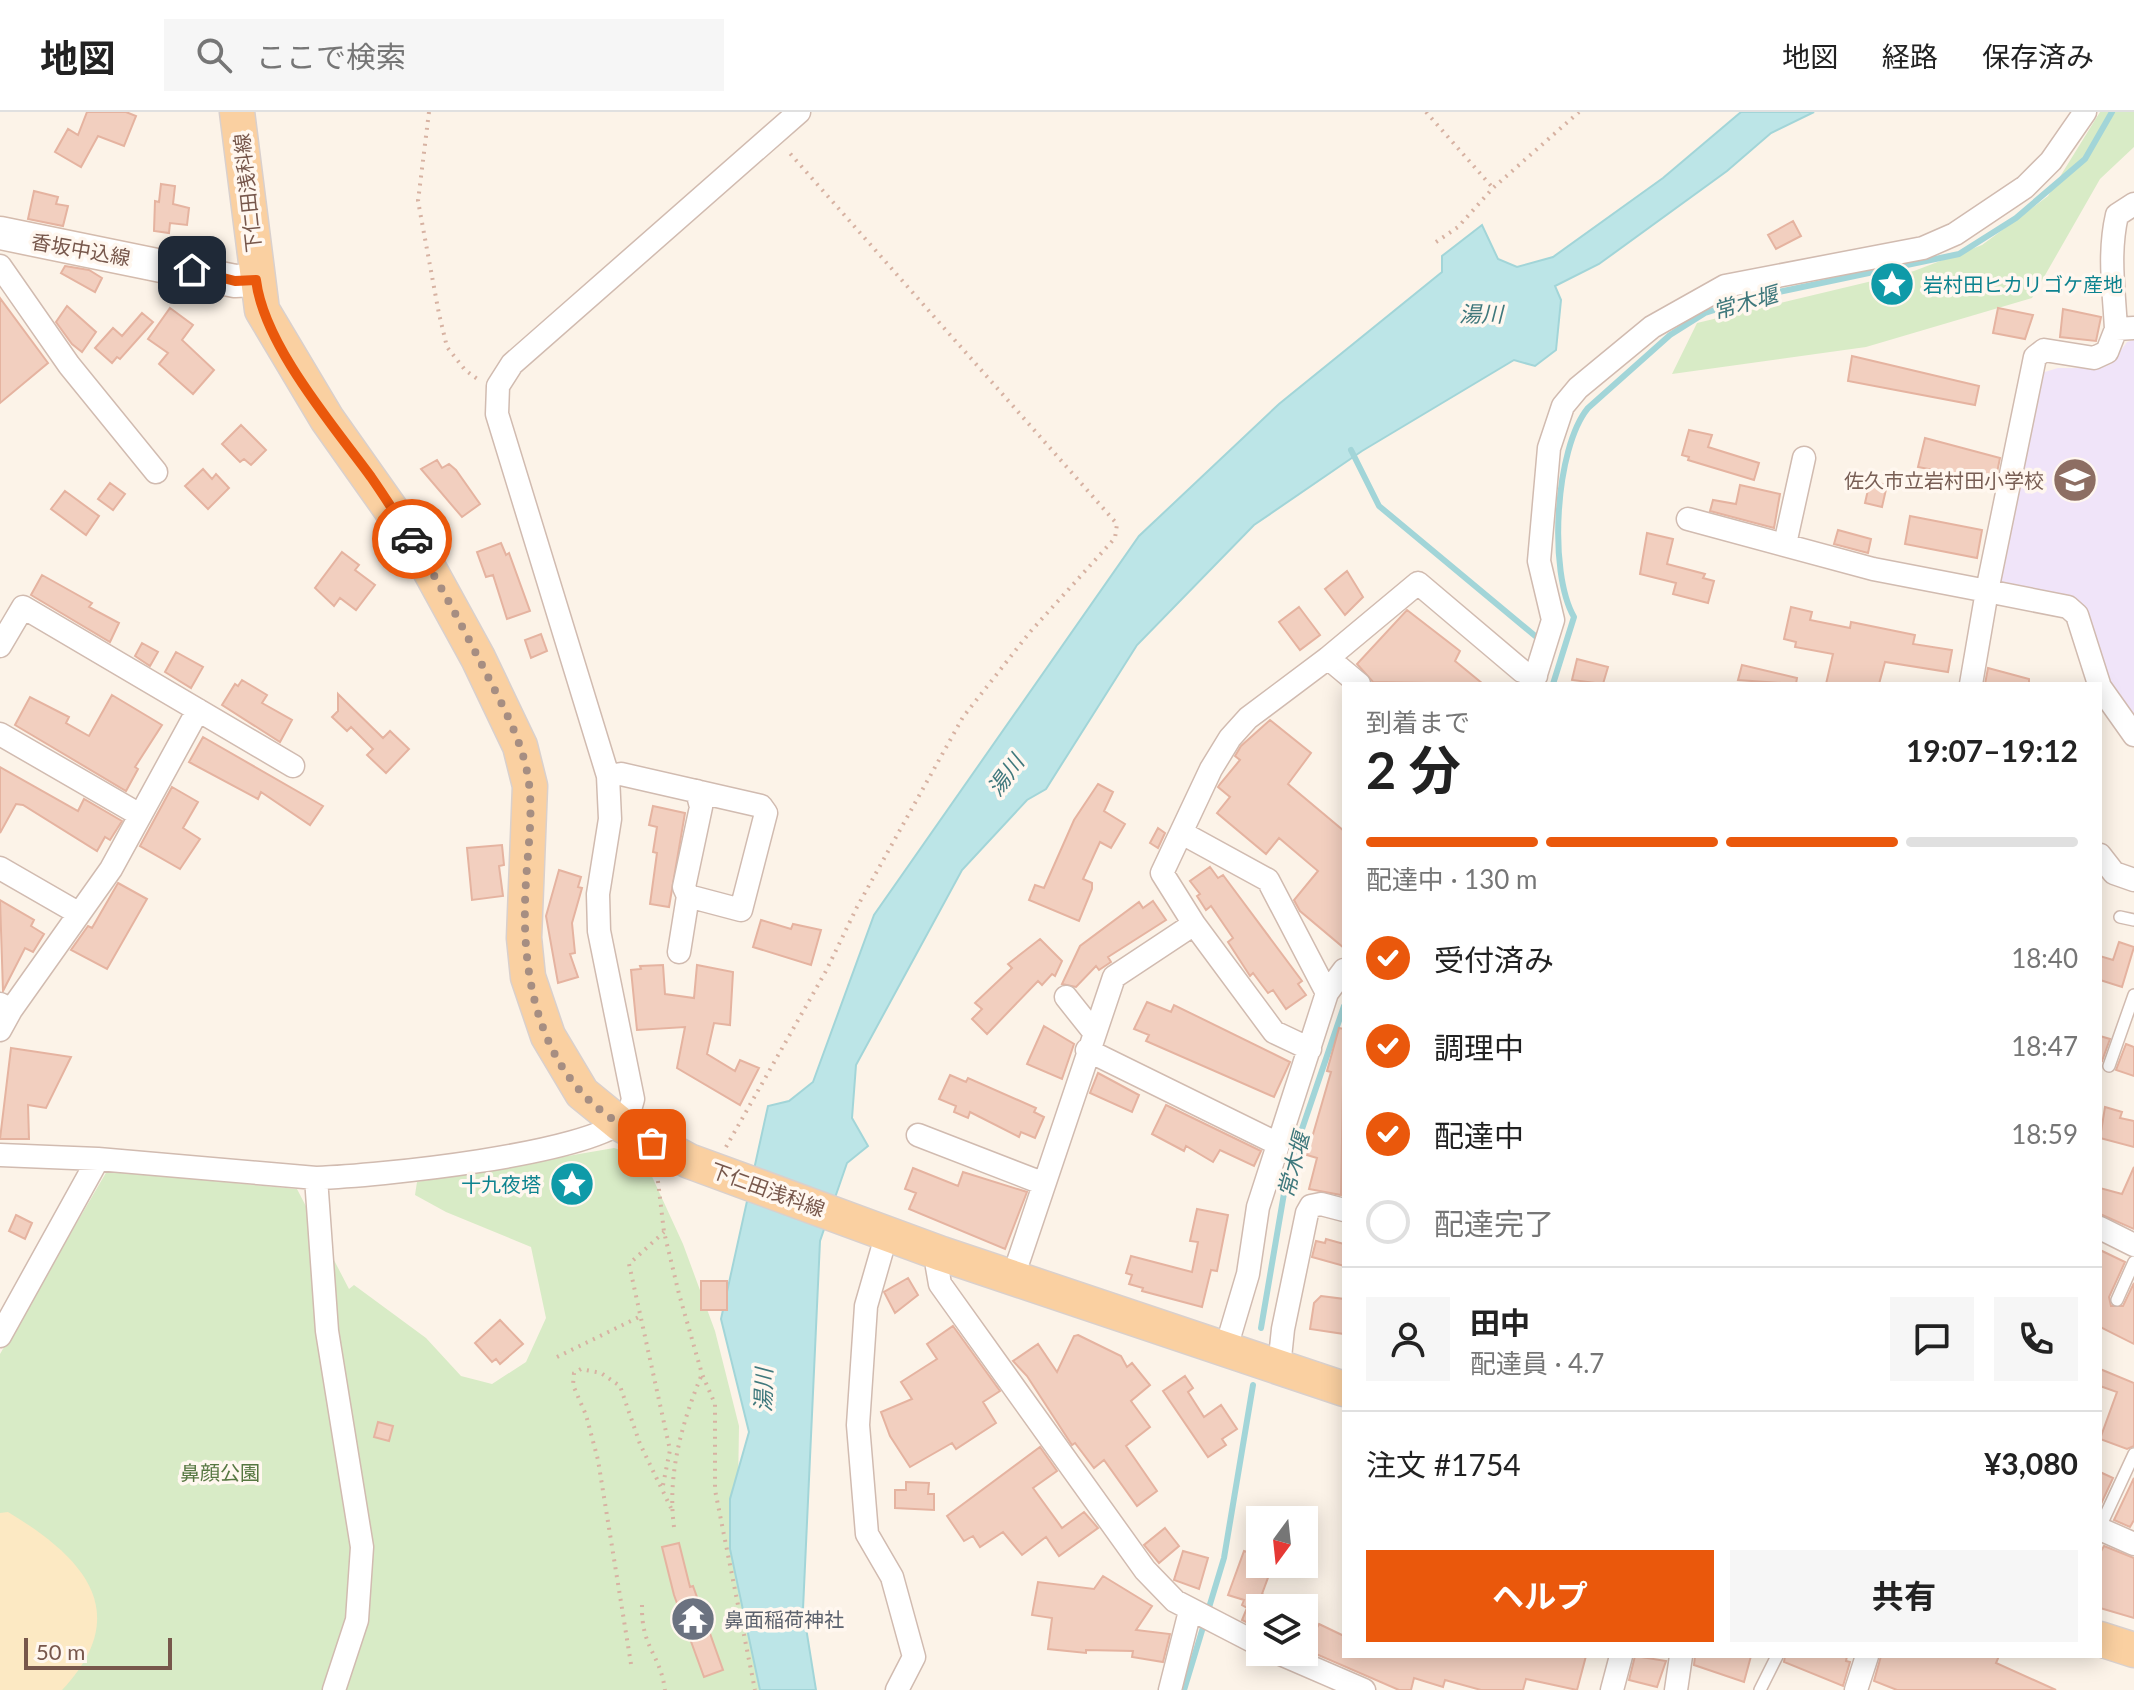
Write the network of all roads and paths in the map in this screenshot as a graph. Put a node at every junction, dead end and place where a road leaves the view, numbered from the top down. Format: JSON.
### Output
{"nodes":[{"id":1,"x":237,"y":112,"type":"edge"},
{"id":2,"x":429,"y":112,"type":"edge"},
{"id":3,"x":799,"y":112,"type":"edge"},
{"id":4,"x":1426,"y":112,"type":"edge"},
{"id":5,"x":1579,"y":112,"type":"edge"},
{"id":6,"x":2085,"y":112,"type":"edge"},
{"id":7,"x":774,"y":134,"type":"junction"},
{"id":8,"x":1493,"y":188,"type":"junction"},
{"id":9,"x":2134,"y":204,"type":"edge"},
{"id":10,"x":0,"y":233,"type":"edge"},
{"id":11,"x":1436,"y":242,"type":"dead end"},
{"id":12,"x":0,"y":266,"type":"edge"},
{"id":13,"x":256,"y":280,"type":"junction"},
{"id":14,"x":2125,"y":328,"type":"edge"},
{"id":15,"x":498,"y":386,"type":"junction"},
{"id":16,"x":1804,"y":458,"type":"dead end"},
{"id":17,"x":156,"y":472,"type":"dead end"},
{"id":18,"x":1688,"y":519,"type":"dead end"},
{"id":19,"x":1785,"y":544,"type":"junction"},
{"id":20,"x":1987,"y":591,"type":"junction"},
{"id":21,"x":0,"y":646,"type":"edge"},
{"id":22,"x":1328,"y":658,"type":"junction"},
{"id":23,"x":1541,"y":664,"type":"edge"},
{"id":24,"x":1357,"y":682,"type":"edge"},
{"id":25,"x":1971,"y":682,"type":"edge"},
{"id":26,"x":2098,"y":682,"type":"edge"},
{"id":27,"x":2102,"y":689,"type":"edge"},
{"id":28,"x":198,"y":710,"type":"junction"},
{"id":29,"x":0,"y":734,"type":"edge"},
{"id":30,"x":2134,"y":735,"type":"edge"},
{"id":31,"x":293,"y":766,"type":"dead end"},
{"id":32,"x":608,"y":776,"type":"junction"},
{"id":33,"x":697,"y":791,"type":"junction"},
{"id":34,"x":140,"y":815,"type":"junction"},
{"id":35,"x":1182,"y":833,"type":"junction"},
{"id":36,"x":2102,"y":858,"type":"edge"},
{"id":37,"x":0,"y":868,"type":"edge"},
{"id":38,"x":2134,"y":880,"type":"edge"},
{"id":39,"x":688,"y":896,"type":"junction"},
{"id":40,"x":78,"y":913,"type":"junction"},
{"id":41,"x":2120,"y":917,"type":"dead end"},
{"id":42,"x":2134,"y":920,"type":"edge"},
{"id":43,"x":1194,"y":924,"type":"junction"},
{"id":44,"x":679,"y":952,"type":"dead end"},
{"id":45,"x":1342,"y":973,"type":"edge"},
{"id":46,"x":1327,"y":993,"type":"junction"},
{"id":47,"x":2134,"y":995,"type":"edge"},
{"id":48,"x":1066,"y":997,"type":"dead end"},
{"id":49,"x":5,"y":1007,"type":"edge"},
{"id":50,"x":0,"y":1030,"type":"edge"},
{"id":51,"x":1090,"y":1040,"type":"junction"},
{"id":52,"x":1310,"y":1049,"type":"junction"},
{"id":53,"x":2109,"y":1066,"type":"dead end"},
{"id":54,"x":620,"y":1124,"type":"junction"},
{"id":55,"x":918,"y":1135,"type":"dead end"},
{"id":56,"x":1278,"y":1144,"type":"junction"},
{"id":57,"x":666,"y":1152,"type":"junction"},
{"id":58,"x":0,"y":1155,"type":"edge"},
{"id":59,"x":98,"y":1159,"type":"junction"},
{"id":60,"x":730,"y":1174,"type":"junction"},
{"id":61,"x":316,"y":1178,"type":"junction"},
{"id":62,"x":1042,"y":1183,"type":"junction"},
{"id":63,"x":1342,"y":1209,"type":"edge"},
{"id":64,"x":2102,"y":1229,"type":"edge"},
{"id":65,"x":881,"y":1231,"type":"junction"},
{"id":66,"x":664,"y":1232,"type":"junction"},
{"id":67,"x":2134,"y":1245,"type":"edge"},
{"id":68,"x":942,"y":1254,"type":"junction"},
{"id":69,"x":2134,"y":1262,"type":"edge"},
{"id":70,"x":1013,"y":1277,"type":"junction"},
{"id":71,"x":2117,"y":1300,"type":"dead end"},
{"id":72,"x":639,"y":1317,"type":"junction"},
{"id":73,"x":0,"y":1336,"type":"edge"},
{"id":74,"x":1232,"y":1350,"type":"junction"},
{"id":75,"x":557,"y":1357,"type":"dead end"},
{"id":76,"x":1276,"y":1366,"type":"junction"},
{"id":77,"x":702,"y":1374,"type":"junction"},
{"id":78,"x":1342,"y":1388,"type":"edge"},
{"id":79,"x":2134,"y":1454,"type":"edge"},
{"id":80,"x":663,"y":1485,"type":"junction"},
{"id":81,"x":671,"y":1508,"type":"junction"},
{"id":82,"x":2102,"y":1524,"type":"edge"},
{"id":83,"x":674,"y":1527,"type":"dead end"},
{"id":84,"x":2102,"y":1529,"type":"edge"},
{"id":85,"x":2134,"y":1544,"type":"edge"},
{"id":86,"x":642,"y":1605,"type":"dead end"},
{"id":87,"x":1199,"y":1615,"type":"junction"},
{"id":88,"x":1246,"y":1638,"type":"edge"},
{"id":89,"x":2102,"y":1640,"type":"edge"},
{"id":90,"x":2134,"y":1650,"type":"edge"},
{"id":91,"x":1620,"y":1658,"type":"edge"},
{"id":92,"x":1681,"y":1658,"type":"edge"},
{"id":93,"x":1776,"y":1658,"type":"edge"},
{"id":94,"x":1866,"y":1658,"type":"edge"},
{"id":95,"x":631,"y":1664,"type":"dead end"},
{"id":96,"x":1308,"y":1666,"type":"edge"},
{"id":97,"x":334,"y":1690,"type":"edge"},
{"id":98,"x":665,"y":1690,"type":"edge"},
{"id":99,"x":755,"y":1690,"type":"edge"},
{"id":100,"x":897,"y":1690,"type":"edge"},
{"id":101,"x":1170,"y":1690,"type":"edge"},
{"id":102,"x":1364,"y":1690,"type":"edge"},
{"id":103,"x":1612,"y":1690,"type":"edge"},
{"id":104,"x":1676,"y":1690,"type":"edge"},
{"id":105,"x":1760,"y":1690,"type":"edge"},
{"id":106,"x":1856,"y":1690,"type":"edge"}],
"edges":[{"from":1,"to":13,"type":"main road","name":"下仁田浅科線"},
{"from":2,"to":15,"type":"path"},
{"from":3,"to":7,"type":"street"},
{"from":4,"to":8,"type":"path"},
{"from":5,"to":8,"type":"path"},
{"from":6,"to":23,"type":"street"},
{"from":7,"to":15,"type":"street"},
{"from":7,"to":60,"type":"path"},
{"from":8,"to":11,"type":"path"},
{"from":9,"to":14,"type":"street"},
{"from":10,"to":13,"type":"main road","name":"香坂中込線"},
{"from":12,"to":17,"type":"street"},
{"from":13,"to":54,"type":"main road","name":"下仁田浅科線"},
{"from":14,"to":20,"type":"street"},
{"from":15,"to":32,"type":"street"},
{"from":16,"to":19,"type":"street"},
{"from":18,"to":19,"type":"street"},
{"from":19,"to":20,"type":"street"},
{"from":20,"to":25,"type":"street"},
{"from":20,"to":26,"type":"street"},
{"from":21,"to":28,"type":"street"},
{"from":22,"to":23,"type":"street"},
{"from":22,"to":24,"type":"street"},
{"from":22,"to":35,"type":"street"},
{"from":27,"to":30,"type":"street"},
{"from":28,"to":31,"type":"street"},
{"from":28,"to":34,"type":"street"},
{"from":29,"to":34,"type":"street"},
{"from":32,"to":33,"type":"street"},
{"from":32,"to":54,"type":"street"},
{"from":33,"to":39,"type":"street"},
{"from":33,"to":39,"type":"street"},
{"from":34,"to":40,"type":"street"},
{"from":35,"to":43,"type":"street"},
{"from":35,"to":46,"type":"street"},
{"from":36,"to":38,"type":"street"},
{"from":37,"to":40,"type":"street"},
{"from":39,"to":44,"type":"street"},
{"from":40,"to":49,"type":"street"},
{"from":41,"to":42,"type":"lane"},
{"from":43,"to":51,"type":"street"},
{"from":43,"to":52,"type":"street"},
{"from":45,"to":46,"type":"street"},
{"from":46,"to":52,"type":"street"},
{"from":47,"to":53,"type":"lane"},
{"from":48,"to":51,"type":"street"},
{"from":49,"to":50,"type":"street"},
{"from":51,"to":56,"type":"street"},
{"from":51,"to":62,"type":"street"},
{"from":52,"to":56,"type":"street"},
{"from":54,"to":57,"type":"main road","name":"下仁田浅科線"},
{"from":54,"to":61,"type":"street"},
{"from":55,"to":62,"type":"street"},
{"from":56,"to":74,"type":"street"},
{"from":57,"to":60,"type":"main road","name":"下仁田浅科線"},
{"from":57,"to":66,"type":"path"},
{"from":58,"to":59,"type":"street"},
{"from":59,"to":61,"type":"street"},
{"from":59,"to":73,"type":"street"},
{"from":60,"to":65,"type":"main road","name":"下仁田浅科線"},
{"from":61,"to":97,"type":"street"},
{"from":62,"to":70,"type":"street"},
{"from":63,"to":76,"type":"street"},
{"from":64,"to":67,"type":"street"},
{"from":65,"to":68,"type":"main road","name":"下仁田浅科線"},
{"from":65,"to":100,"type":"street"},
{"from":66,"to":72,"type":"path"},
{"from":66,"to":77,"type":"path"},
{"from":68,"to":70,"type":"main road","name":"下仁田浅科線"},
{"from":68,"to":87,"type":"street"},
{"from":69,"to":71,"type":"lane"},
{"from":70,"to":74,"type":"main road","name":"下仁田浅科線"},
{"from":72,"to":75,"type":"path"},
{"from":72,"to":80,"type":"path"},
{"from":74,"to":76,"type":"main road","name":"下仁田浅科線"},
{"from":76,"to":78,"type":"main road","name":"下仁田浅科線"},
{"from":77,"to":81,"type":"path"},
{"from":77,"to":99,"type":"path"},
{"from":79,"to":82,"type":"lane"},
{"from":80,"to":81,"type":"path"},
{"from":80,"to":95,"type":"path"},
{"from":81,"to":83,"type":"path"},
{"from":84,"to":85,"type":"street"},
{"from":86,"to":98,"type":"path"},
{"from":87,"to":88,"type":"street"},
{"from":87,"to":101,"type":"street"},
{"from":89,"to":90,"type":"main road"},
{"from":91,"to":103,"type":"street"},
{"from":92,"to":104,"type":"street"},
{"from":93,"to":105,"type":"lane"},
{"from":94,"to":106,"type":"street"},
{"from":96,"to":102,"type":"street"}]}
